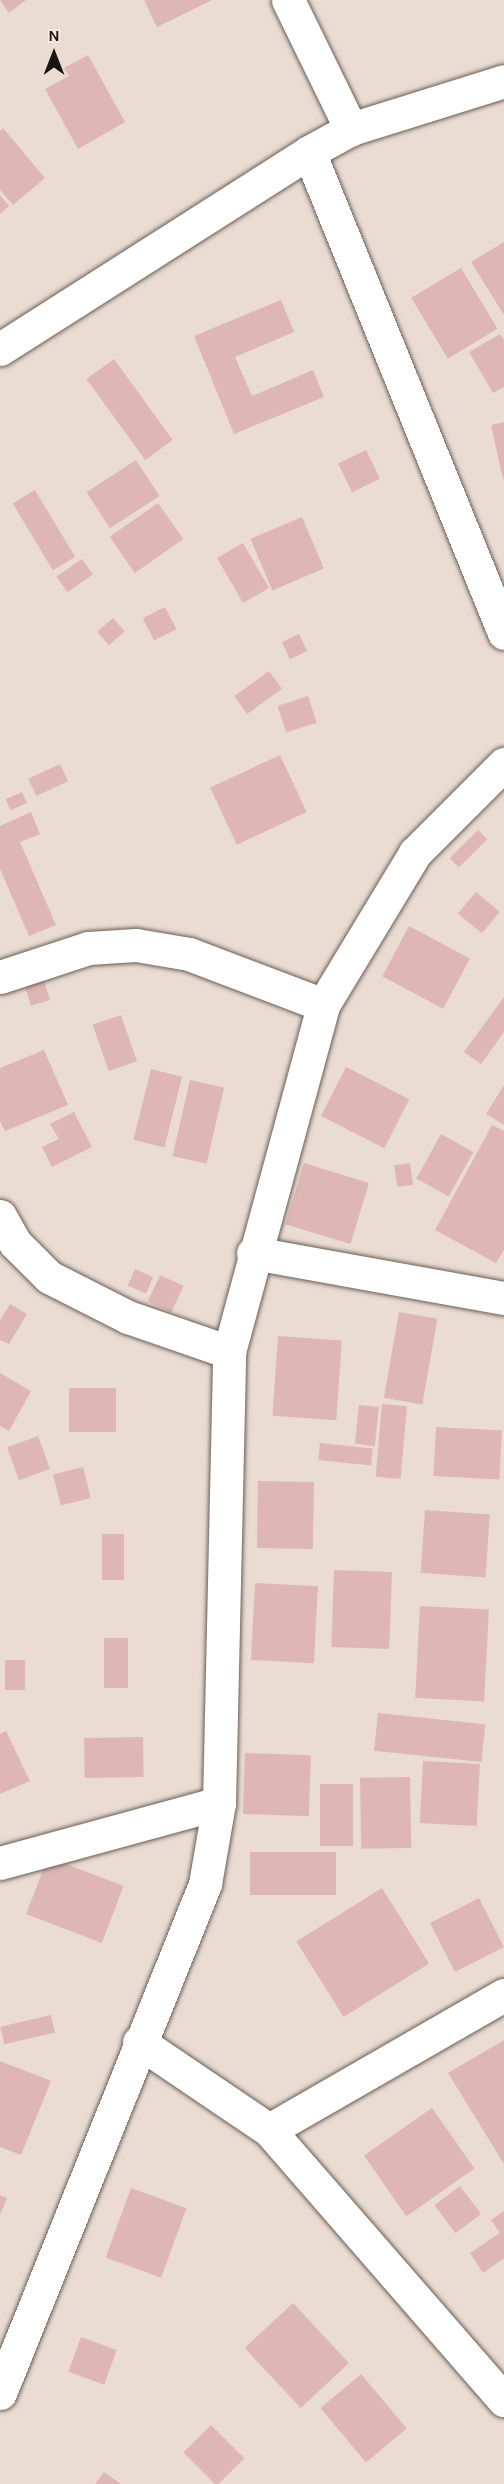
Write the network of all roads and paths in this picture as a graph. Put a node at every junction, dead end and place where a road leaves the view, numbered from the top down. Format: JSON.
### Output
{"nodes":[{"id":1,"x":288,"y":0,"type":"edge"},
{"id":2,"x":504,"y":81,"type":"edge"},
{"id":3,"x":351,"y":129,"type":"junction"},
{"id":4,"x":309,"y":152,"type":"junction"},
{"id":5,"x":2,"y":344,"type":"edge"},
{"id":6,"x":504,"y":633,"type":"edge"},
{"id":7,"x":499,"y":779,"type":"edge"},
{"id":8,"x":0,"y":977,"type":"edge"},
{"id":9,"x":323,"y":1005,"type":"junction"},
{"id":10,"x":0,"y":1216,"type":"edge"},
{"id":11,"x":253,"y":1253,"type":"junction"},
{"id":12,"x":504,"y":1298,"type":"edge"},
{"id":13,"x":228,"y":1352,"type":"junction"},
{"id":14,"x":219,"y":1803,"type":"junction"},
{"id":15,"x":0,"y":1863,"type":"edge"},
{"id":16,"x":504,"y":1995,"type":"edge"},
{"id":17,"x":139,"y":2042,"type":"junction"},
{"id":18,"x":269,"y":2130,"type":"junction"},
{"id":19,"x":0,"y":2393,"type":"edge"},
{"id":20,"x":504,"y":2400,"type":"edge"}],
"edges":[{"from":1,"to":3,"type":"street"},
{"from":2,"to":3,"type":"street"},
{"from":3,"to":4,"type":"street"},
{"from":4,"to":5,"type":"street"},
{"from":4,"to":6,"type":"street"},
{"from":7,"to":9,"type":"street"},
{"from":8,"to":9,"type":"street"},
{"from":9,"to":11,"type":"street"},
{"from":10,"to":13,"type":"street"},
{"from":11,"to":12,"type":"street"},
{"from":11,"to":13,"type":"street"},
{"from":13,"to":14,"type":"street"},
{"from":14,"to":15,"type":"street"},
{"from":14,"to":17,"type":"street"},
{"from":16,"to":18,"type":"street"},
{"from":17,"to":18,"type":"street"},
{"from":17,"to":19,"type":"street"},
{"from":18,"to":20,"type":"street"}]}
